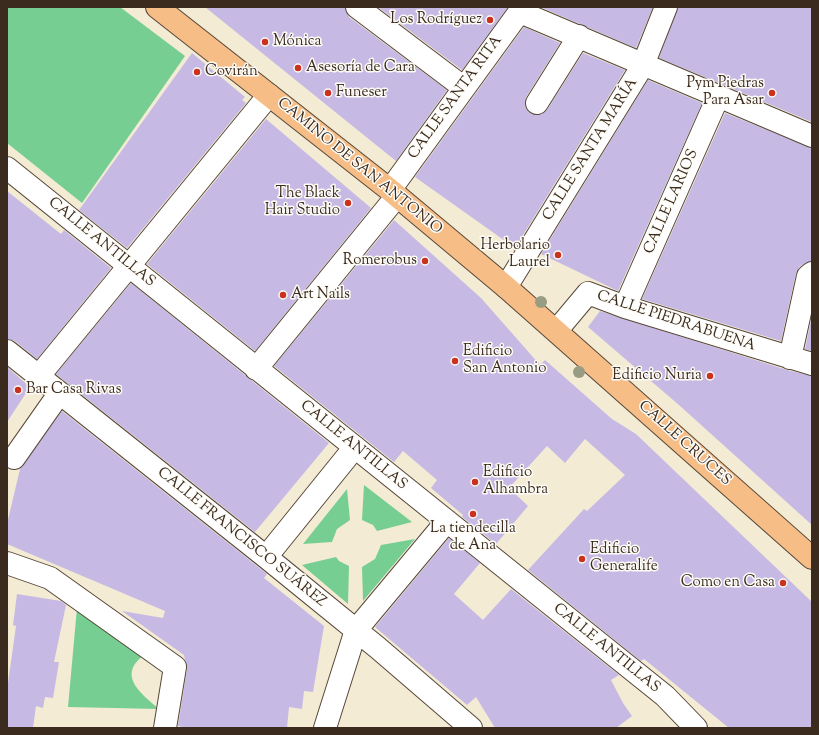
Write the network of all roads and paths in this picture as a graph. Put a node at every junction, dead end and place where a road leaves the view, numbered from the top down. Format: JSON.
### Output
{"nodes":[{"id":1,"x":157,"y":7,"type":"edge"},
{"id":2,"x":357,"y":7,"type":"edge"},
{"id":3,"x":666,"y":7,"type":"edge"},
{"id":4,"x":521,"y":9,"type":"edge"},
{"id":5,"x":579,"y":36,"type":"junction"},
{"id":6,"x":643,"y":65,"type":"junction"},
{"id":7,"x":463,"y":88,"type":"junction"},
{"id":8,"x":269,"y":95,"type":"junction"},
{"id":9,"x":718,"y":96,"type":"junction"},
{"id":10,"x":537,"y":103,"type":"dead end"},
{"id":11,"x":812,"y":136,"type":"edge"},
{"id":12,"x":7,"y":168,"type":"edge"},
{"id":13,"x":393,"y":193,"type":"junction"},
{"id":14,"x":129,"y":266,"type":"junction"},
{"id":15,"x":812,"y":273,"type":"edge"},
{"id":16,"x":506,"y":287,"type":"junction"},
{"id":17,"x":625,"y":307,"type":"junction"},
{"id":18,"x":557,"y":330,"type":"junction"},
{"id":19,"x":7,"y":351,"type":"edge"},
{"id":20,"x":790,"y":358,"type":"junction"},
{"id":21,"x":812,"y":364,"type":"edge"},
{"id":22,"x":256,"y":369,"type":"junction"},
{"id":23,"x":38,"y":377,"type":"junction"},
{"id":24,"x":59,"y":394,"type":"junction"},
{"id":25,"x":355,"y":446,"type":"junction"},
{"id":26,"x":14,"y":458,"type":"dead end"},
{"id":27,"x":447,"y":521,"type":"junction"},
{"id":28,"x":266,"y":557,"type":"junction"},
{"id":29,"x":812,"y":558,"type":"edge"},
{"id":30,"x":7,"y":563,"type":"edge"},
{"id":31,"x":356,"y":630,"type":"junction"},
{"id":32,"x":165,"y":728,"type":"edge"},
{"id":33,"x":325,"y":728,"type":"edge"},
{"id":34,"x":471,"y":728,"type":"edge"},
{"id":35,"x":696,"y":728,"type":"edge"}],
"edges":[{"from":1,"to":8,"type":"main road","name":"CAMINO DE SAN ANTONIO"},
{"from":2,"to":7,"type":"street"},
{"from":3,"to":6,"type":"street","name":"CALLE SANTA MARÍA"},
{"from":4,"to":5,"type":"street"},
{"from":4,"to":7,"type":"street","name":"CALLE SANTA RITA"},
{"from":5,"to":6,"type":"street"},
{"from":5,"to":10,"type":"street"},
{"from":6,"to":9,"type":"street"},
{"from":6,"to":16,"type":"street","name":"CALLE SANTA MARÍA"},
{"from":7,"to":13,"type":"street","name":"CALLE SANTA RITA"},
{"from":8,"to":13,"type":"main road","name":"CAMINO DE SAN ANTONIO"},
{"from":8,"to":14,"type":"street"},
{"from":9,"to":11,"type":"street"},
{"from":9,"to":17,"type":"street","name":"CALLE LARIOS"},
{"from":12,"to":14,"type":"street","name":"CALLE ANTILLAS"},
{"from":13,"to":16,"type":"main road","name":"CAMINO DE SAN ANTONIO"},
{"from":13,"to":22,"type":"street","name":"CALLE SANTA RITA"},
{"from":14,"to":22,"type":"street","name":"CALLE ANTILLAS"},
{"from":14,"to":23,"type":"street"},
{"from":15,"to":20,"type":"street"},
{"from":16,"to":18,"type":"main road","name":"CAMINO DE SAN ANTONIO"},
{"from":17,"to":18,"type":"street","name":"CALLE PIEDRABUENA"},
{"from":17,"to":20,"type":"street","name":"CALLE PIEDRABUENA"},
{"from":18,"to":29,"type":"main road","name":"CALLE CRUCES"},
{"from":19,"to":23,"type":"street","name":"CALLE FRANCISCO SUÁREZ"},
{"from":20,"to":21,"type":"street","name":"CALLE PIEDRABUENA"},
{"from":22,"to":25,"type":"street","name":"CALLE ANTILLAS"},
{"from":23,"to":24,"type":"street","name":"CALLE FRANCISCO SUÁREZ"},
{"from":24,"to":26,"type":"street"},
{"from":24,"to":28,"type":"street","name":"CALLE FRANCISCO SUÁREZ"},
{"from":25,"to":27,"type":"street","name":"CALLE ANTILLAS"},
{"from":25,"to":28,"type":"street"},
{"from":27,"to":31,"type":"street"},
{"from":27,"to":35,"type":"street","name":"CALLE ANTILLAS"},
{"from":28,"to":31,"type":"street","name":"CALLE FRANCISCO SUÁREZ"},
{"from":30,"to":32,"type":"street"},
{"from":31,"to":33,"type":"street"},
{"from":31,"to":34,"type":"street","name":"CALLE FRANCISCO SUÁREZ"}]}
